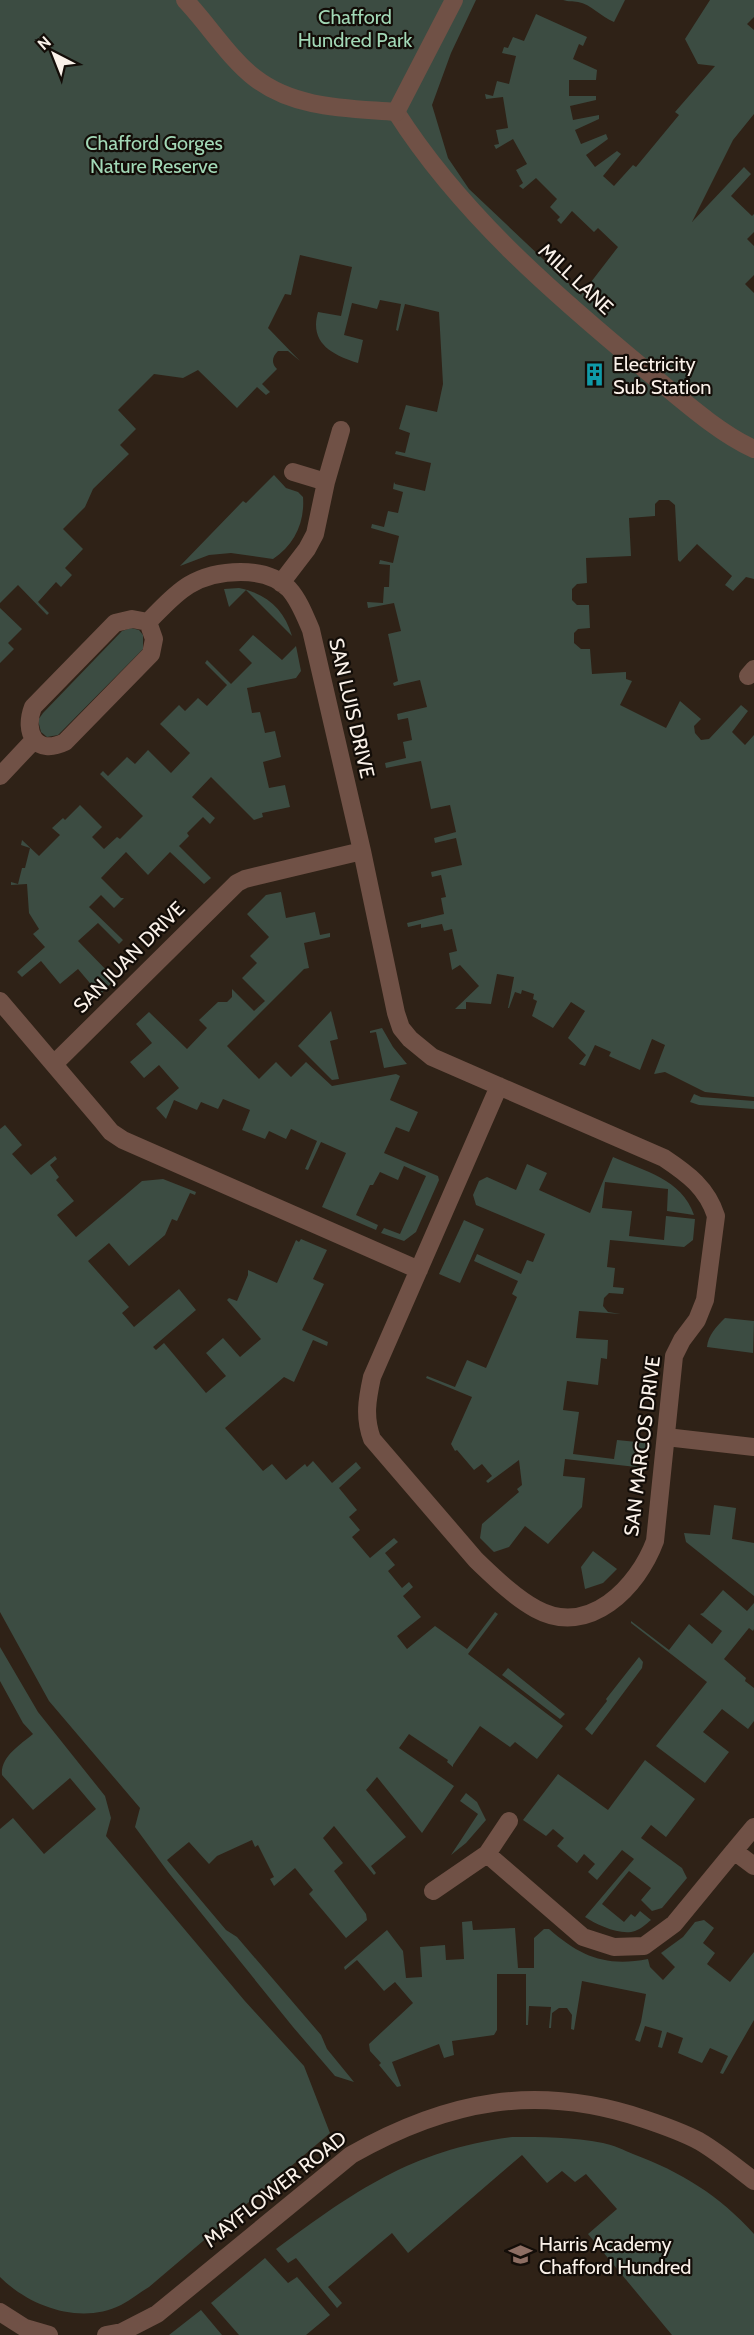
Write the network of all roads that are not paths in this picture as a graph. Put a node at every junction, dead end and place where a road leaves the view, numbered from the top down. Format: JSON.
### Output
{"nodes":[{"id":1,"x":185,"y":0,"type":"edge"},
{"id":2,"x":454,"y":0,"type":"edge"},
{"id":3,"x":396,"y":111,"type":"junction"},
{"id":4,"x":341,"y":430,"type":"dead end"},
{"id":5,"x":754,"y":449,"type":"edge"},
{"id":6,"x":293,"y":472,"type":"dead end"},
{"id":7,"x":326,"y":482,"type":"junction"},
{"id":8,"x":281,"y":583,"type":"junction"},
{"id":9,"x":148,"y":622,"type":"junction"},
{"id":10,"x":34,"y":740,"type":"junction"},
{"id":11,"x":0,"y":776,"type":"edge"},
{"id":12,"x":362,"y":851,"type":"junction"},
{"id":13,"x":0,"y":1002,"type":"edge"},
{"id":14,"x":54,"y":1064,"type":"junction"},
{"id":15,"x":499,"y":1086,"type":"junction"},
{"id":16,"x":419,"y":1270,"type":"junction"},
{"id":17,"x":666,"y":1437,"type":"junction"},
{"id":18,"x":754,"y":1447,"type":"edge"},
{"id":19,"x":509,"y":1821,"type":"dead end"},
{"id":20,"x":754,"y":1827,"type":"edge"},
{"id":21,"x":734,"y":1851,"type":"junction"},
{"id":22,"x":487,"y":1854,"type":"junction"},
{"id":23,"x":754,"y":1866,"type":"edge"},
{"id":24,"x":433,"y":1891,"type":"dead end"},
{"id":25,"x":754,"y":2181,"type":"edge"},
{"id":26,"x":0,"y":2312,"type":"edge"},
{"id":27,"x":49,"y":2335,"type":"edge"},
{"id":28,"x":106,"y":2335,"type":"edge"}],
"edges":[{"from":1,"to":3,"type":"street"},
{"from":2,"to":3,"type":"street"},
{"from":3,"to":5,"type":"street","name":"MILL LANE"},
{"from":4,"to":7,"type":"street"},
{"from":6,"to":7,"type":"street"},
{"from":7,"to":8,"type":"street"},
{"from":8,"to":9,"type":"street","name":"SAN LUIS DRIVE"},
{"from":8,"to":12,"type":"street","name":"SAN LUIS DRIVE"},
{"from":9,"to":10,"type":"street"},
{"from":9,"to":10,"type":"street"},
{"from":10,"to":11,"type":"street"},
{"from":12,"to":14,"type":"street","name":"SAN JUAN DRIVE"},
{"from":12,"to":15,"type":"street"},
{"from":13,"to":14,"type":"street"},
{"from":14,"to":16,"type":"street"},
{"from":15,"to":16,"type":"street","name":"SAN MARCOS DRIVE"},
{"from":15,"to":17,"type":"street","name":"SAN MARCOS DRIVE"},
{"from":16,"to":17,"type":"street","name":"SAN MARCOS DRIVE"},
{"from":17,"to":18,"type":"street"},
{"from":19,"to":22,"type":"street"},
{"from":20,"to":21,"type":"street"},
{"from":21,"to":22,"type":"street"},
{"from":21,"to":23,"type":"street"},
{"from":22,"to":24,"type":"street"},
{"from":25,"to":28,"type":"street","name":"MAYFLOWER ROAD"},
{"from":26,"to":27,"type":"street"}]}
